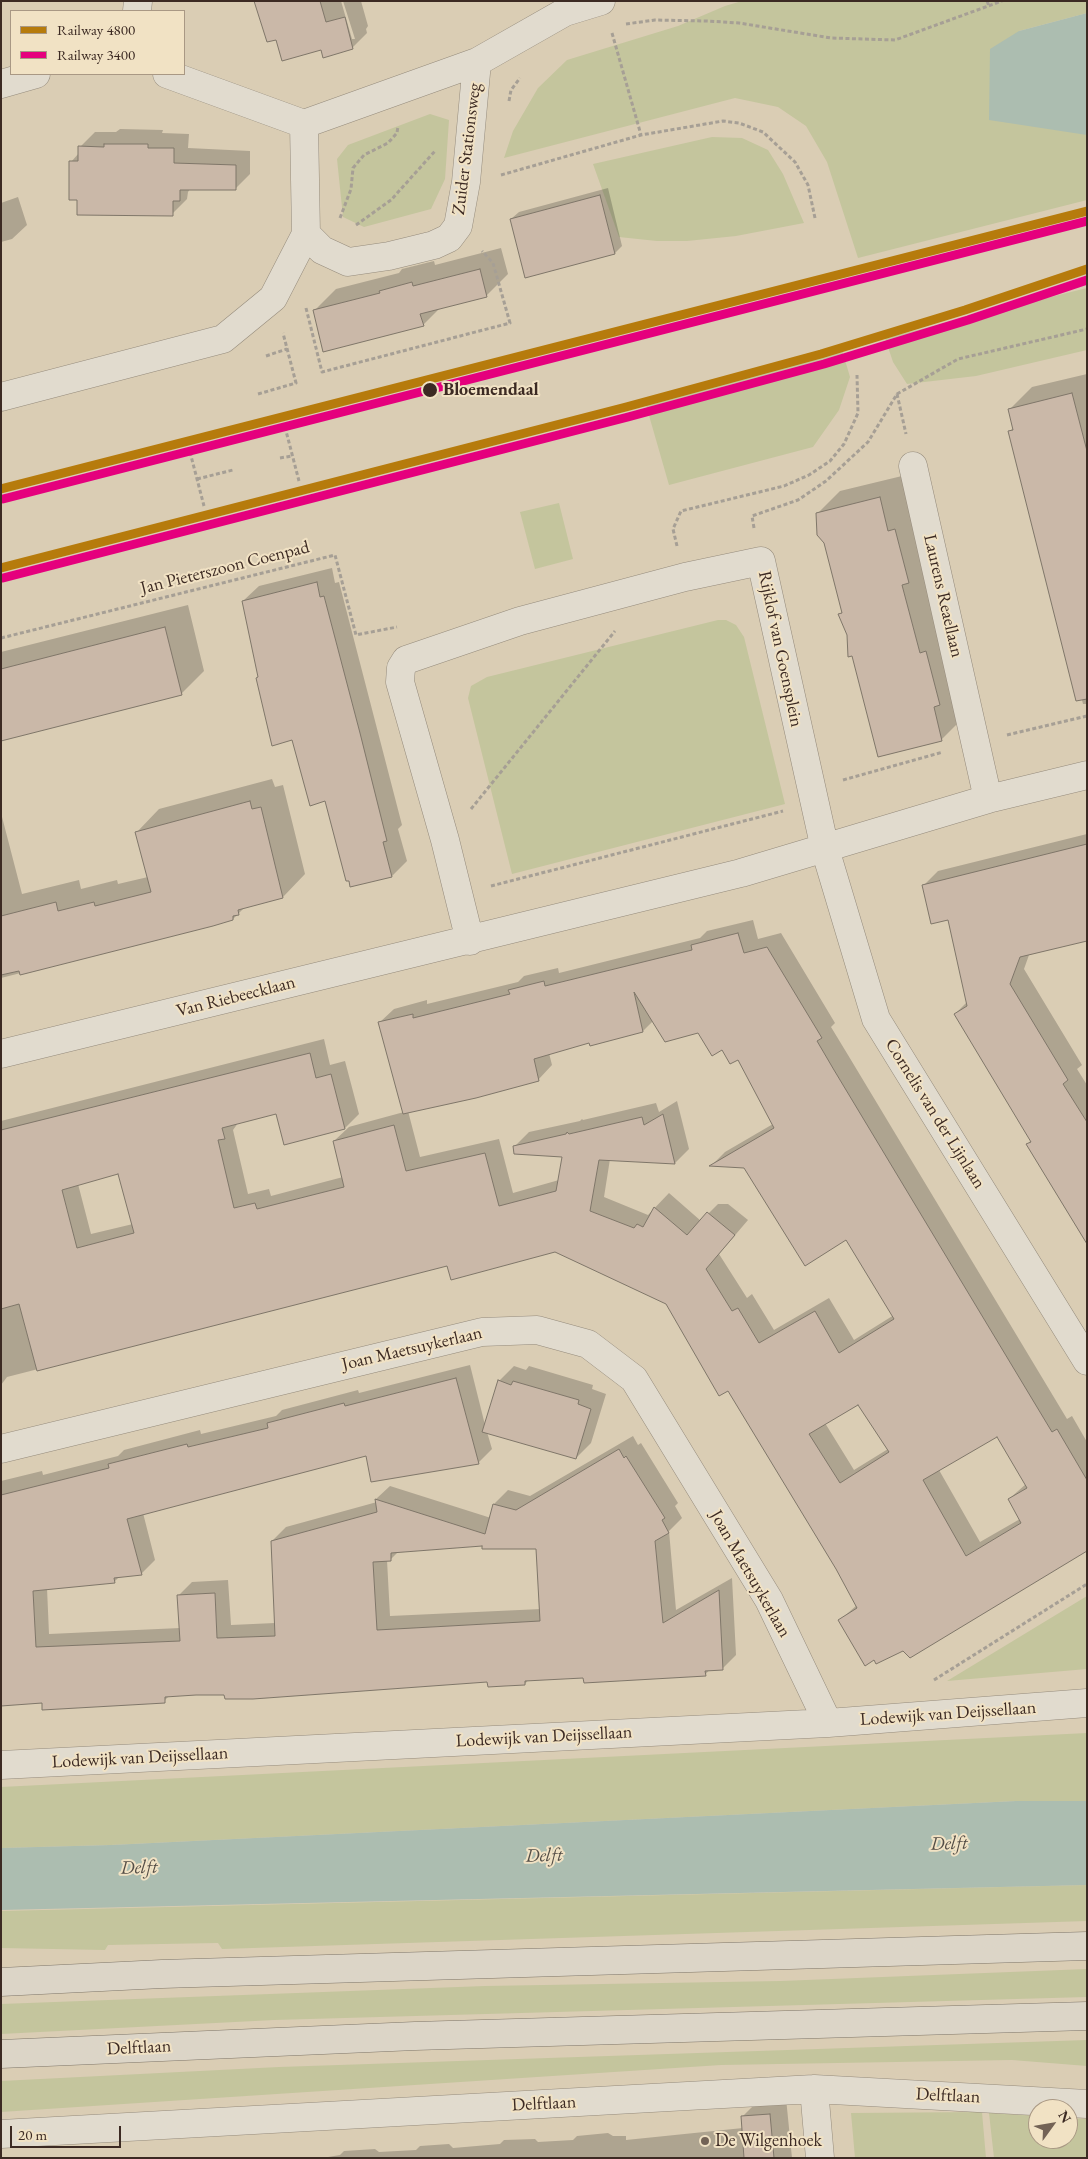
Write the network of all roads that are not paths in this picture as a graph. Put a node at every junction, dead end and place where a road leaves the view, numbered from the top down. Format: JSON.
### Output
{"nodes":[{"id":1,"x":601,"y":1,"type":"edge"},
{"id":2,"x":565,"y":7,"type":"edge"},
{"id":3,"x":477,"y":62,"type":"junction"},
{"id":4,"x":32,"y":75,"type":"edge"},
{"id":5,"x":171,"y":75,"type":"edge"},
{"id":6,"x":1,"y":84,"type":"edge"},
{"id":7,"x":304,"y":124,"type":"junction"},
{"id":8,"x":314,"y":242,"type":"junction"},
{"id":9,"x":1,"y":397,"type":"edge"},
{"id":10,"x":913,"y":466,"type":"road end"},
{"id":11,"x":1087,"y":775,"type":"edge"},
{"id":12,"x":988,"y":799,"type":"junction"},
{"id":13,"x":825,"y":849,"type":"junction"},
{"id":14,"x":470,"y":941,"type":"junction"},
{"id":15,"x":1,"y":1054,"type":"edge"},
{"id":16,"x":1087,"y":1361,"type":"edge"},
{"id":17,"x":1,"y":1449,"type":"edge"},
{"id":18,"x":1087,"y":1703,"type":"edge"},
{"id":19,"x":828,"y":1723,"type":"junction"},
{"id":20,"x":1,"y":1765,"type":"edge"},
{"id":21,"x":1087,"y":1946,"type":"edge"},
{"id":22,"x":1,"y":1982,"type":"edge"},
{"id":23,"x":1087,"y":2016,"type":"edge"},
{"id":24,"x":1,"y":2054,"type":"edge"},
{"id":25,"x":814,"y":2089,"type":"junction"},
{"id":26,"x":1087,"y":2104,"type":"edge"},
{"id":27,"x":1,"y":2134,"type":"edge"},
{"id":28,"x":820,"y":2158,"type":"edge"}],
"edges":[{"from":1,"to":2,"type":"street","name":"Zuider Stationsweg"},
{"from":2,"to":3,"type":"street","name":"Zuider Stationsweg"},
{"from":3,"to":7,"type":"street","name":"Zuider Stationsweg"},
{"from":3,"to":8,"type":"street","name":"Zuider Stationsweg"},
{"from":4,"to":6,"type":"street"},
{"from":5,"to":7,"type":"street"},
{"from":7,"to":8,"type":"street"},
{"from":8,"to":9,"type":"street"},
{"from":10,"to":12,"type":"street","name":"Laurens Reaellaan"},
{"from":11,"to":12,"type":"street"},
{"from":12,"to":13,"type":"street"},
{"from":13,"to":14,"type":"street"},
{"from":13,"to":14,"type":"street","name":"Rijklof van Goensplein"},
{"from":13,"to":16,"type":"street","name":"Cornelis van der Lijnlaan"},
{"from":14,"to":15,"type":"street","name":"Van Riebeecklaan"},
{"from":17,"to":19,"type":"street","name":"Joan Maetsuykerlaan"},
{"from":18,"to":19,"type":"street","name":"Lodewijk van Deijssellaan"},
{"from":19,"to":20,"type":"street","name":"Lodewijk van Deijssellaan"},
{"from":21,"to":22,"type":"main road"},
{"from":23,"to":24,"type":"main road","name":"Delftlaan"},
{"from":25,"to":26,"type":"street","name":"Delftlaan"},
{"from":25,"to":27,"type":"street","name":"Delftlaan"},
{"from":25,"to":28,"type":"street"}]}
